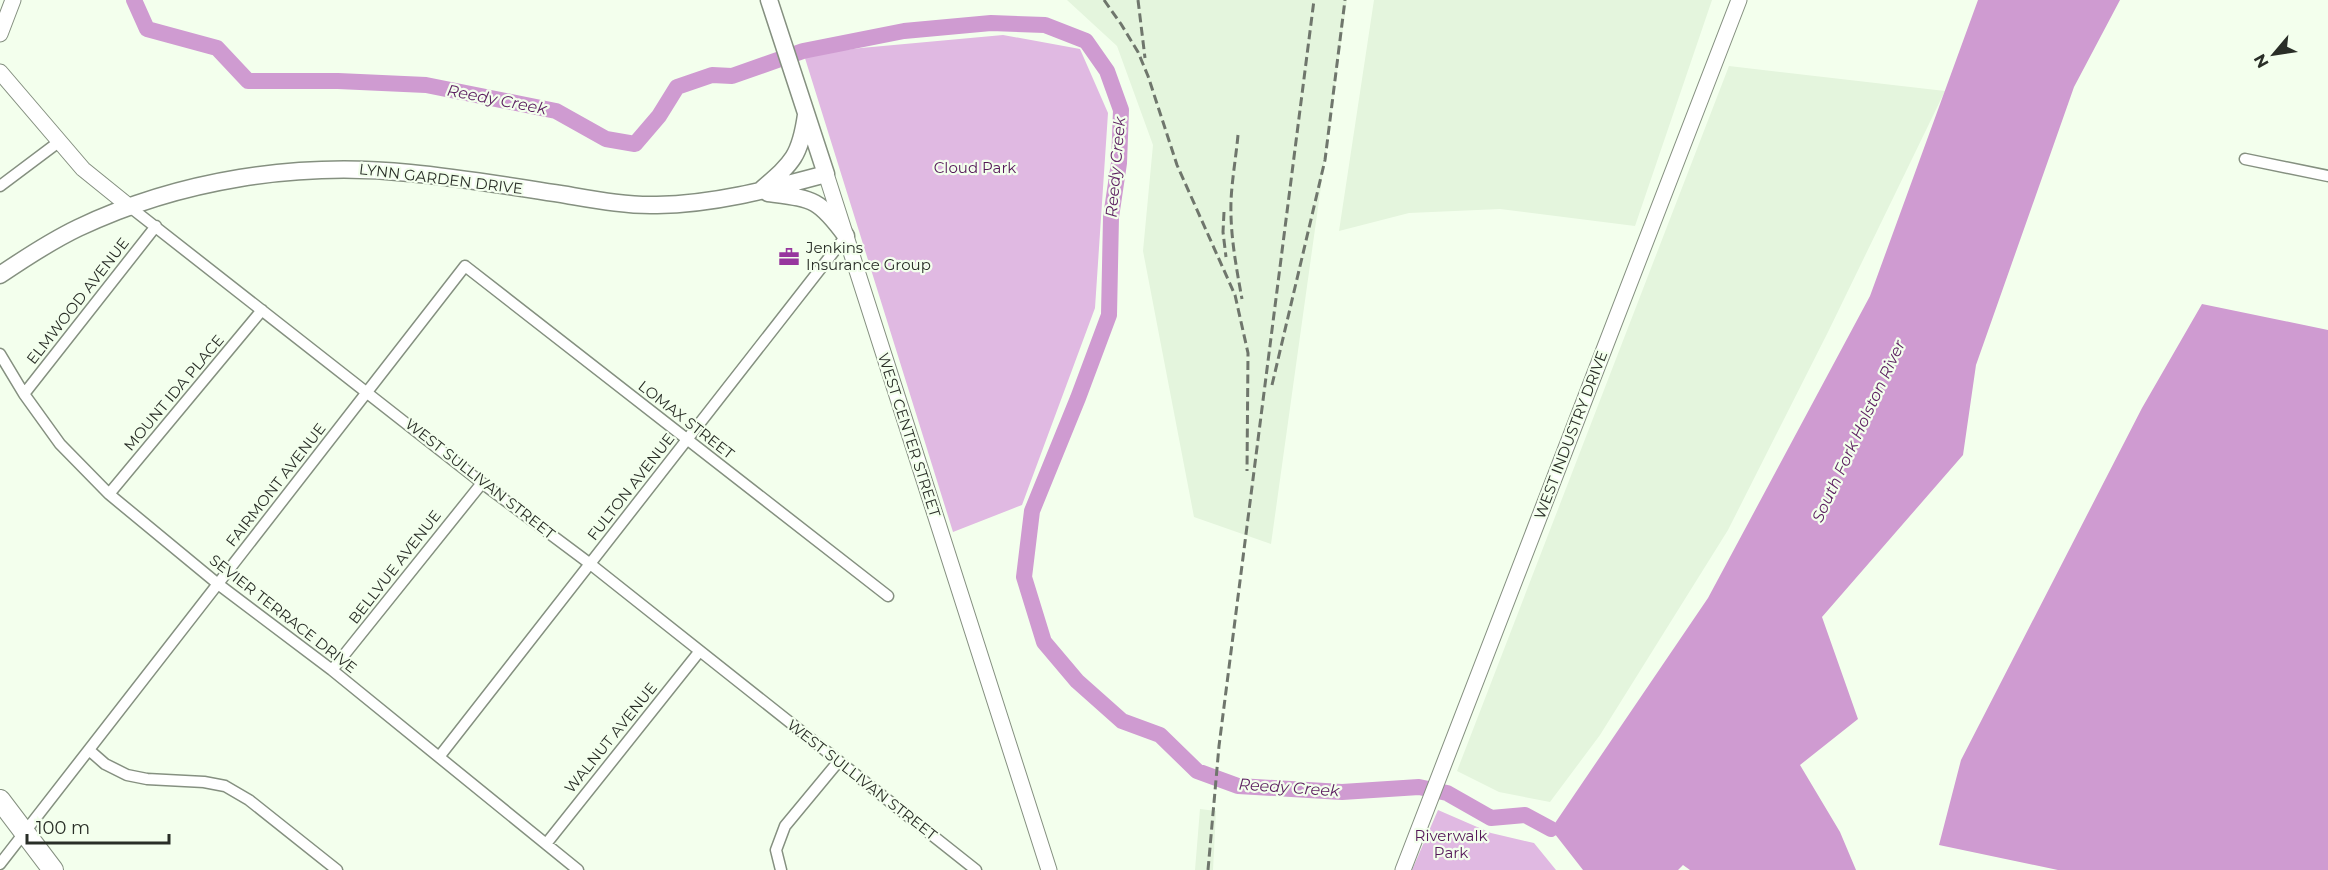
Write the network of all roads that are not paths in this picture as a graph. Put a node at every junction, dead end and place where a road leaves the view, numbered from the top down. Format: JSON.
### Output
{"nodes":[{"id":1,"x":13,"y":0,"type":"edge"},
{"id":2,"x":769,"y":0,"type":"edge"},
{"id":3,"x":1739,"y":0,"type":"edge"},
{"id":4,"x":0,"y":34,"type":"edge"},
{"id":5,"x":0,"y":72,"type":"edge"},
{"id":6,"x":806,"y":111,"type":"junction"},
{"id":7,"x":60,"y":141,"type":"junction"},
{"id":8,"x":2245,"y":159,"type":"dead end"},
{"id":9,"x":826,"y":174,"type":"junction"},
{"id":10,"x":2328,"y":176,"type":"edge"},
{"id":11,"x":0,"y":186,"type":"edge"},
{"id":12,"x":758,"y":192,"type":"junction"},
{"id":13,"x":130,"y":207,"type":"junction"},
{"id":14,"x":156,"y":226,"type":"junction"},
{"id":15,"x":846,"y":236,"type":"junction"},
{"id":16,"x":465,"y":266,"type":"joint"},
{"id":17,"x":0,"y":275,"type":"edge"},
{"id":18,"x":262,"y":310,"type":"junction"},
{"id":19,"x":0,"y":354,"type":"edge"},
{"id":20,"x":368,"y":392,"type":"junction"},
{"id":21,"x":24,"y":394,"type":"junction"},
{"id":22,"x":687,"y":440,"type":"junction"},
{"id":23,"x":482,"y":483,"type":"junction"},
{"id":24,"x":109,"y":494,"type":"junction"},
{"id":25,"x":589,"y":563,"type":"junction"},
{"id":26,"x":218,"y":584,"type":"junction"},
{"id":27,"x":888,"y":596,"type":"dead end"},
{"id":28,"x":699,"y":652,"type":"junction"},
{"id":29,"x":332,"y":670,"type":"junction"},
{"id":30,"x":89,"y":750,"type":"junction"},
{"id":31,"x":439,"y":757,"type":"junction"},
{"id":32,"x":838,"y":762,"type":"junction"},
{"id":33,"x":0,"y":800,"type":"edge"},
{"id":34,"x":24,"y":834,"type":"junction"},
{"id":35,"x":546,"y":844,"type":"junction"},
{"id":36,"x":0,"y":862,"type":"edge"},
{"id":37,"x":53,"y":870,"type":"edge"},
{"id":38,"x":337,"y":870,"type":"edge"},
{"id":39,"x":578,"y":870,"type":"edge"},
{"id":40,"x":781,"y":870,"type":"edge"},
{"id":41,"x":976,"y":870,"type":"edge"},
{"id":42,"x":1049,"y":870,"type":"edge"},
{"id":43,"x":1403,"y":870,"type":"edge"}],
"edges":[{"from":1,"to":4,"type":"main road"},
{"from":2,"to":6,"type":"main road","name":"WEST CENTER STREET"},
{"from":3,"to":43,"type":"main road","name":"WEST INDUSTRY DRIVE"},
{"from":5,"to":7,"type":"main road","name":"WEST SULLIVAN STREET"},
{"from":6,"to":9,"type":"main road","name":"WEST CENTER STREET"},
{"from":6,"to":12,"type":"main road"},
{"from":7,"to":11,"type":"street"},
{"from":7,"to":13,"type":"main road","name":"WEST SULLIVAN STREET"},
{"from":8,"to":10,"type":"street"},
{"from":9,"to":12,"type":"main road","name":"LYNN GARDEN DRIVE"},
{"from":9,"to":15,"type":"main road","name":"WEST CENTER STREET"},
{"from":12,"to":13,"type":"main road","name":"LYNN GARDEN DRIVE"},
{"from":12,"to":15,"type":"main road"},
{"from":13,"to":14,"type":"street","name":"WEST SULLIVAN STREET"},
{"from":13,"to":17,"type":"main road","name":"LYNN GARDEN DRIVE"},
{"from":14,"to":18,"type":"street","name":"WEST SULLIVAN STREET"},
{"from":14,"to":21,"type":"street","name":"ELMWOOD AVENUE"},
{"from":15,"to":22,"type":"street","name":"FULTON AVENUE"},
{"from":15,"to":42,"type":"main road","name":"WEST CENTER STREET"},
{"from":16,"to":20,"type":"street","name":"FAIRMONT AVENUE"},
{"from":16,"to":22,"type":"street","name":"LOMAX STREET"},
{"from":18,"to":20,"type":"street","name":"WEST SULLIVAN STREET"},
{"from":18,"to":24,"type":"street","name":"MOUNT IDA PLACE"},
{"from":19,"to":21,"type":"street","name":"SEVIER TERRACE DRIVE"},
{"from":20,"to":23,"type":"street","name":"WEST SULLIVAN STREET"},
{"from":20,"to":26,"type":"street","name":"FAIRMONT AVENUE"},
{"from":21,"to":24,"type":"street","name":"SEVIER TERRACE DRIVE"},
{"from":22,"to":25,"type":"street","name":"FULTON AVENUE"},
{"from":22,"to":27,"type":"street","name":"LOMAX STREET"},
{"from":23,"to":25,"type":"street","name":"WEST SULLIVAN STREET"},
{"from":23,"to":29,"type":"street","name":"BELLVUE AVENUE"},
{"from":24,"to":26,"type":"street","name":"SEVIER TERRACE DRIVE"},
{"from":25,"to":28,"type":"street","name":"WEST SULLIVAN STREET"},
{"from":25,"to":31,"type":"street","name":"FULTON AVENUE"},
{"from":26,"to":29,"type":"street","name":"SEVIER TERRACE DRIVE"},
{"from":26,"to":30,"type":"street","name":"FAIRMONT AVENUE"},
{"from":28,"to":32,"type":"street","name":"WEST SULLIVAN STREET"},
{"from":28,"to":35,"type":"street","name":"WALNUT AVENUE"},
{"from":29,"to":31,"type":"street","name":"SEVIER TERRACE DRIVE"},
{"from":30,"to":34,"type":"street","name":"FAIRMONT AVENUE"},
{"from":30,"to":38,"type":"street"},
{"from":31,"to":35,"type":"street","name":"SEVIER TERRACE DRIVE"},
{"from":32,"to":40,"type":"street"},
{"from":32,"to":41,"type":"street","name":"WEST SULLIVAN STREET"},
{"from":33,"to":34,"type":"highway"},
{"from":34,"to":36,"type":"street","name":"FAIRMONT AVENUE"},
{"from":34,"to":37,"type":"highway"},
{"from":35,"to":39,"type":"street","name":"SEVIER TERRACE DRIVE"}]}
